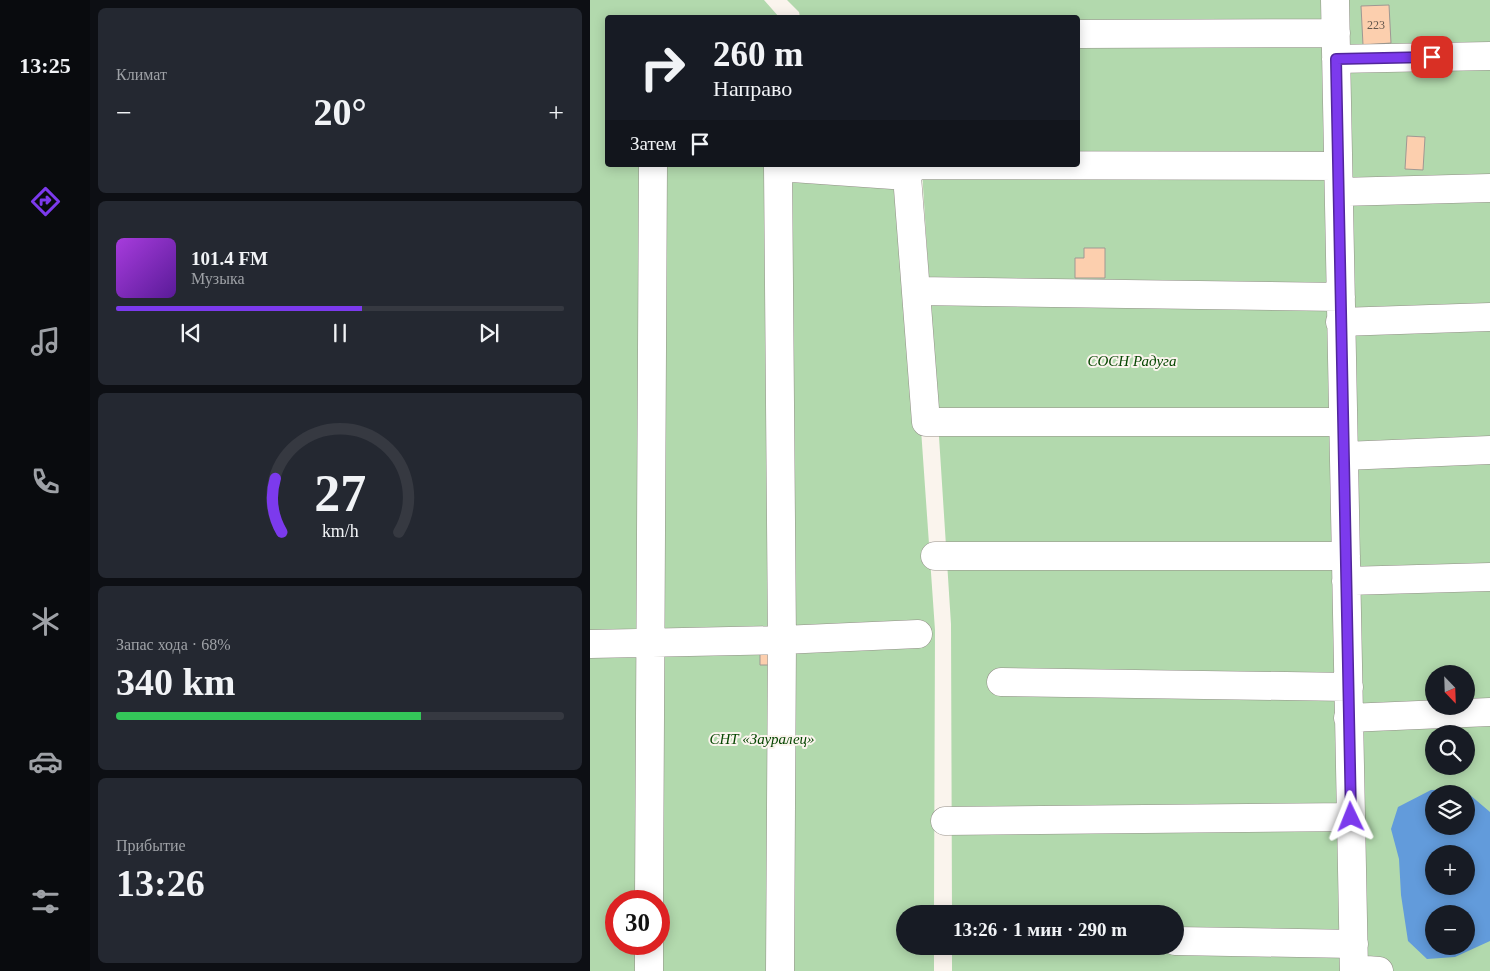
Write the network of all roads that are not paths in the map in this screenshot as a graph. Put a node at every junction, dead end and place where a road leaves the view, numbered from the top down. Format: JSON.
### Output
{"nodes":[{"id":1,"x":1335,"y":0,"type":"edge"},
{"id":2,"x":1080,"y":34,"type":"edge"},
{"id":3,"x":1336,"y":46,"type":"junction"},
{"id":4,"x":1490,"y":56,"type":"edge"},
{"id":5,"x":653,"y":167,"type":"edge"},
{"id":6,"x":914,"y":167,"type":"edge"},
{"id":7,"x":976,"y":167,"type":"edge"},
{"id":8,"x":907,"y":176,"type":"junction"},
{"id":9,"x":1339,"y":179,"type":"junction"},
{"id":10,"x":1490,"y":188,"type":"edge"},
{"id":11,"x":918,"y":291,"type":"junction"},
{"id":12,"x":1341,"y":310,"type":"junction"},
{"id":13,"x":1490,"y":317,"type":"edge"},
{"id":14,"x":1343,"y":422,"type":"junction"},
{"id":15,"x":1490,"y":450,"type":"edge"},
{"id":16,"x":1344,"y":456,"type":"junction"},
{"id":17,"x":935,"y":556,"type":"dead end"},
{"id":18,"x":1346,"y":569,"type":"junction"},
{"id":19,"x":1490,"y":577,"type":"edge"},
{"id":20,"x":918,"y":634,"type":"dead end"},
{"id":21,"x":782,"y":640,"type":"junction"},
{"id":22,"x":649,"y":641,"type":"junction"},
{"id":23,"x":590,"y":644,"type":"edge"},
{"id":24,"x":1001,"y":682,"type":"dead end"},
{"id":25,"x":1348,"y":687,"type":"junction"},
{"id":26,"x":1490,"y":712,"type":"edge"},
{"id":27,"x":1348,"y":718,"type":"junction"},
{"id":28,"x":1351,"y":817,"type":"junction"},
{"id":29,"x":945,"y":821,"type":"dead end"},
{"id":30,"x":649,"y":890,"type":"edge"},
{"id":31,"x":1184,"y":942,"type":"edge"},
{"id":32,"x":649,"y":955,"type":"edge"},
{"id":33,"x":1360,"y":964,"type":"edge"},
{"id":34,"x":649,"y":971,"type":"edge"},
{"id":35,"x":780,"y":971,"type":"edge"}],
"edges":[{"from":1,"to":3,"type":"street"},
{"from":2,"to":3,"type":"street"},
{"from":3,"to":4,"type":"street"},
{"from":3,"to":9,"type":"street"},
{"from":5,"to":22,"type":"street"},
{"from":6,"to":8,"type":"street"},
{"from":7,"to":9,"type":"street"},
{"from":8,"to":11,"type":"street"},
{"from":8,"to":21,"type":"street"},
{"from":9,"to":10,"type":"street"},
{"from":9,"to":12,"type":"street"},
{"from":11,"to":12,"type":"street"},
{"from":11,"to":14,"type":"street"},
{"from":12,"to":13,"type":"street"},
{"from":12,"to":14,"type":"street"},
{"from":14,"to":16,"type":"street"},
{"from":15,"to":16,"type":"street"},
{"from":16,"to":18,"type":"street"},
{"from":17,"to":18,"type":"street"},
{"from":18,"to":19,"type":"street"},
{"from":18,"to":25,"type":"street"},
{"from":20,"to":21,"type":"street"},
{"from":21,"to":22,"type":"street"},
{"from":21,"to":35,"type":"street"},
{"from":22,"to":23,"type":"street"},
{"from":22,"to":30,"type":"street"},
{"from":24,"to":25,"type":"street"},
{"from":25,"to":27,"type":"street"},
{"from":26,"to":27,"type":"street"},
{"from":27,"to":28,"type":"street"},
{"from":28,"to":29,"type":"street"},
{"from":28,"to":33,"type":"street"},
{"from":31,"to":33,"type":"street"},
{"from":32,"to":34,"type":"street"}]}
